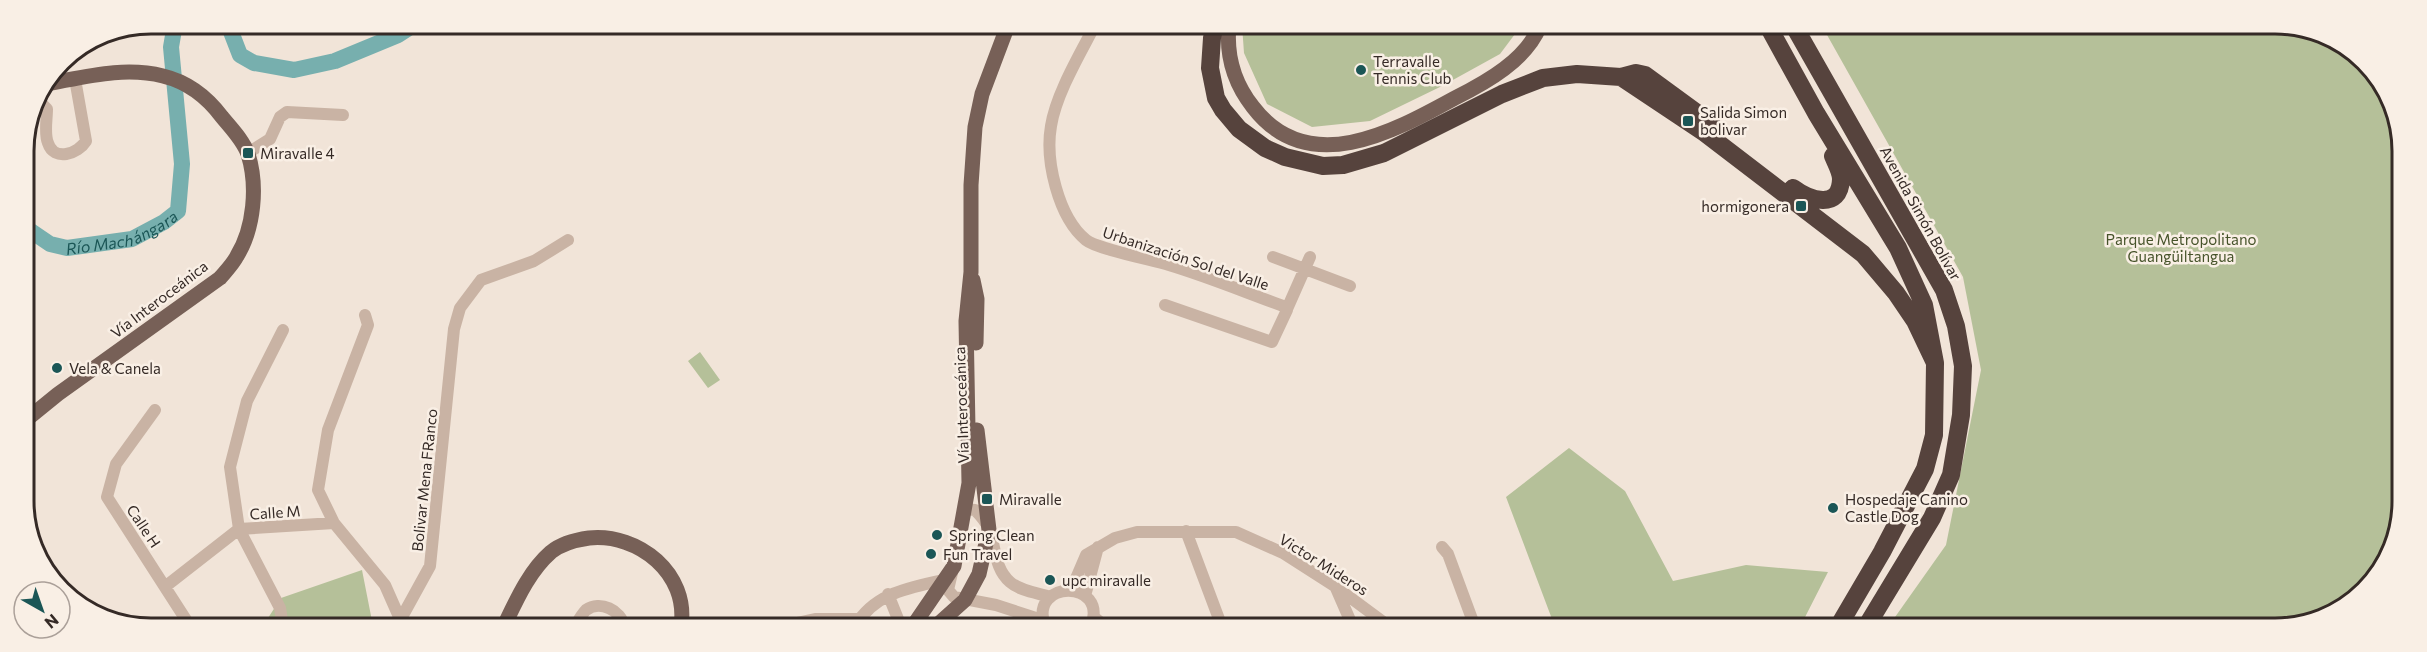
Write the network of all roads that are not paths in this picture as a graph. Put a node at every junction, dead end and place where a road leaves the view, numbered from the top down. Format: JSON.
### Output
{"nodes":[{"id":1,"x":1213,"y":34,"type":"edge"},
{"id":2,"x":1228,"y":34,"type":"edge"},
{"id":3,"x":1534,"y":34,"type":"edge"},
{"id":4,"x":1773,"y":34,"type":"edge"},
{"id":5,"x":1799,"y":34,"type":"edge"},
{"id":6,"x":1004,"y":35,"type":"edge"},
{"id":7,"x":1090,"y":35,"type":"edge"},
{"id":8,"x":81,"y":77,"type":"junction"},
{"id":9,"x":1621,"y":77,"type":"junction"},
{"id":10,"x":58,"y":82,"type":"edge"},
{"id":11,"x":43,"y":105,"type":"edge"},
{"id":12,"x":1816,"y":112,"type":"junction"},
{"id":13,"x":343,"y":115,"type":"dead end"},
{"id":14,"x":248,"y":153,"type":"junction"},
{"id":15,"x":568,"y":240,"type":"dead end"},
{"id":16,"x":1273,"y":257,"type":"dead end"},
{"id":17,"x":1307,"y":263,"type":"junction"},
{"id":18,"x":971,"y":272,"type":"junction"},
{"id":19,"x":1350,"y":286,"type":"dead end"},
{"id":20,"x":1165,"y":305,"type":"dead end"},
{"id":21,"x":1287,"y":309,"type":"junction"},
{"id":22,"x":365,"y":315,"type":"dead end"},
{"id":23,"x":283,"y":330,"type":"dead end"},
{"id":24,"x":1935,"y":363,"type":"junction"},
{"id":25,"x":155,"y":410,"type":"dead end"},
{"id":26,"x":34,"y":413,"type":"edge"},
{"id":27,"x":965,"y":509,"type":"junction"},
{"id":28,"x":334,"y":523,"type":"junction"},
{"id":29,"x":239,"y":529,"type":"junction"},
{"id":30,"x":989,"y":530,"type":"junction"},
{"id":31,"x":1186,"y":531,"type":"junction"},
{"id":32,"x":1098,"y":547,"type":"junction"},
{"id":33,"x":1442,"y":547,"type":"dead end"},
{"id":34,"x":954,"y":566,"type":"junction"},
{"id":35,"x":944,"y":580,"type":"junction"},
{"id":36,"x":166,"y":586,"type":"junction"},
{"id":37,"x":1336,"y":587,"type":"junction"},
{"id":38,"x":1071,"y":590,"type":"junction"},
{"id":39,"x":888,"y":594,"type":"junction"},
{"id":40,"x":1085,"y":596,"type":"junction"},
{"id":41,"x":1050,"y":597,"type":"junction"},
{"id":42,"x":966,"y":600,"type":"junction"},
{"id":43,"x":1367,"y":609,"type":"junction"},
{"id":44,"x":1218,"y":617,"type":"edge"},
{"id":45,"x":1348,"y":617,"type":"edge"},
{"id":46,"x":1353,"y":617,"type":"edge"},
{"id":47,"x":1378,"y":617,"type":"edge"},
{"id":48,"x":1471,"y":617,"type":"edge"},
{"id":49,"x":1844,"y":617,"type":"edge"},
{"id":50,"x":1872,"y":617,"type":"edge"},
{"id":51,"x":185,"y":618,"type":"edge"},
{"id":52,"x":282,"y":618,"type":"edge"},
{"id":53,"x":397,"y":618,"type":"edge"},
{"id":54,"x":402,"y":618,"type":"edge"},
{"id":55,"x":508,"y":618,"type":"edge"},
{"id":56,"x":580,"y":618,"type":"edge"},
{"id":57,"x":621,"y":618,"type":"edge"},
{"id":58,"x":682,"y":618,"type":"edge"},
{"id":59,"x":861,"y":618,"type":"edge"},
{"id":60,"x":897,"y":618,"type":"edge"},
{"id":61,"x":919,"y":618,"type":"edge"},
{"id":62,"x":946,"y":618,"type":"edge"},
{"id":63,"x":1029,"y":618,"type":"edge"},
{"id":64,"x":1043,"y":618,"type":"edge"},
{"id":65,"x":1092,"y":618,"type":"edge"}],
"edges":[{"from":1,"to":9,"type":"highway"},
{"from":2,"to":3,"type":"main road"},
{"from":4,"to":12,"type":"highway"},
{"from":5,"to":50,"type":"highway","name":"Avenida Simón Bolívar"},
{"from":6,"to":18,"type":"main road","name":"Vía Interoceánica"},
{"from":7,"to":21,"type":"street","name":"Urbanización Sol del Valle"},
{"from":8,"to":10,"type":"main road","name":"Vía Interoceánica"},
{"from":8,"to":11,"type":"street"},
{"from":8,"to":14,"type":"main road","name":"Vía Interoceánica"},
{"from":9,"to":12,"type":"highway"},
{"from":9,"to":24,"type":"highway"},
{"from":12,"to":24,"type":"highway"},
{"from":13,"to":14,"type":"street"},
{"from":14,"to":26,"type":"main road","name":"Vía Interoceánica"},
{"from":15,"to":54,"type":"street","name":"Bolivar Mena FRanco"},
{"from":16,"to":17,"type":"street"},
{"from":17,"to":19,"type":"street"},
{"from":17,"to":21,"type":"street"},
{"from":18,"to":27,"type":"main road","name":"Vía Interoceánica"},
{"from":18,"to":30,"type":"main road","name":"Vía Interoceánica"},
{"from":20,"to":21,"type":"street"},
{"from":22,"to":28,"type":"street"},
{"from":23,"to":29,"type":"street"},
{"from":24,"to":49,"type":"highway"},
{"from":25,"to":36,"type":"street","name":"Calle H"},
{"from":27,"to":30,"type":"street"},
{"from":27,"to":34,"type":"main road","name":"Vía Interoceánica"},
{"from":28,"to":29,"type":"street","name":"Calle M"},
{"from":28,"to":53,"type":"street"},
{"from":29,"to":36,"type":"street","name":"Calle M"},
{"from":29,"to":52,"type":"street"},
{"from":30,"to":41,"type":"street"},
{"from":30,"to":42,"type":"main road","name":"Vía Interoceánica"},
{"from":31,"to":32,"type":"street","name":"Victor Mideros"},
{"from":31,"to":37,"type":"street","name":"Victor Mideros"},
{"from":31,"to":44,"type":"street"},
{"from":32,"to":38,"type":"street","name":"Victor Mideros"},
{"from":32,"to":40,"type":"street"},
{"from":33,"to":48,"type":"street"},
{"from":34,"to":35,"type":"main road","name":"Vía Interoceánica"},
{"from":34,"to":42,"type":"street"},
{"from":35,"to":39,"type":"street"},
{"from":35,"to":61,"type":"main road","name":"Vía Interoceánica"},
{"from":36,"to":51,"type":"street","name":"Calle H"},
{"from":37,"to":43,"type":"street","name":"Victor Mideros"},
{"from":37,"to":45,"type":"street"},
{"from":38,"to":40,"type":"street"},
{"from":38,"to":41,"type":"street"},
{"from":39,"to":59,"type":"street"},
{"from":39,"to":60,"type":"street"},
{"from":40,"to":65,"type":"street"},
{"from":41,"to":64,"type":"street"},
{"from":42,"to":62,"type":"main road","name":"Vía Interoceánica"},
{"from":42,"to":63,"type":"street"},
{"from":43,"to":46,"type":"street"},
{"from":43,"to":47,"type":"street","name":"Victor Mideros"},
{"from":55,"to":58,"type":"main road"},
{"from":56,"to":57,"type":"street"}]}
